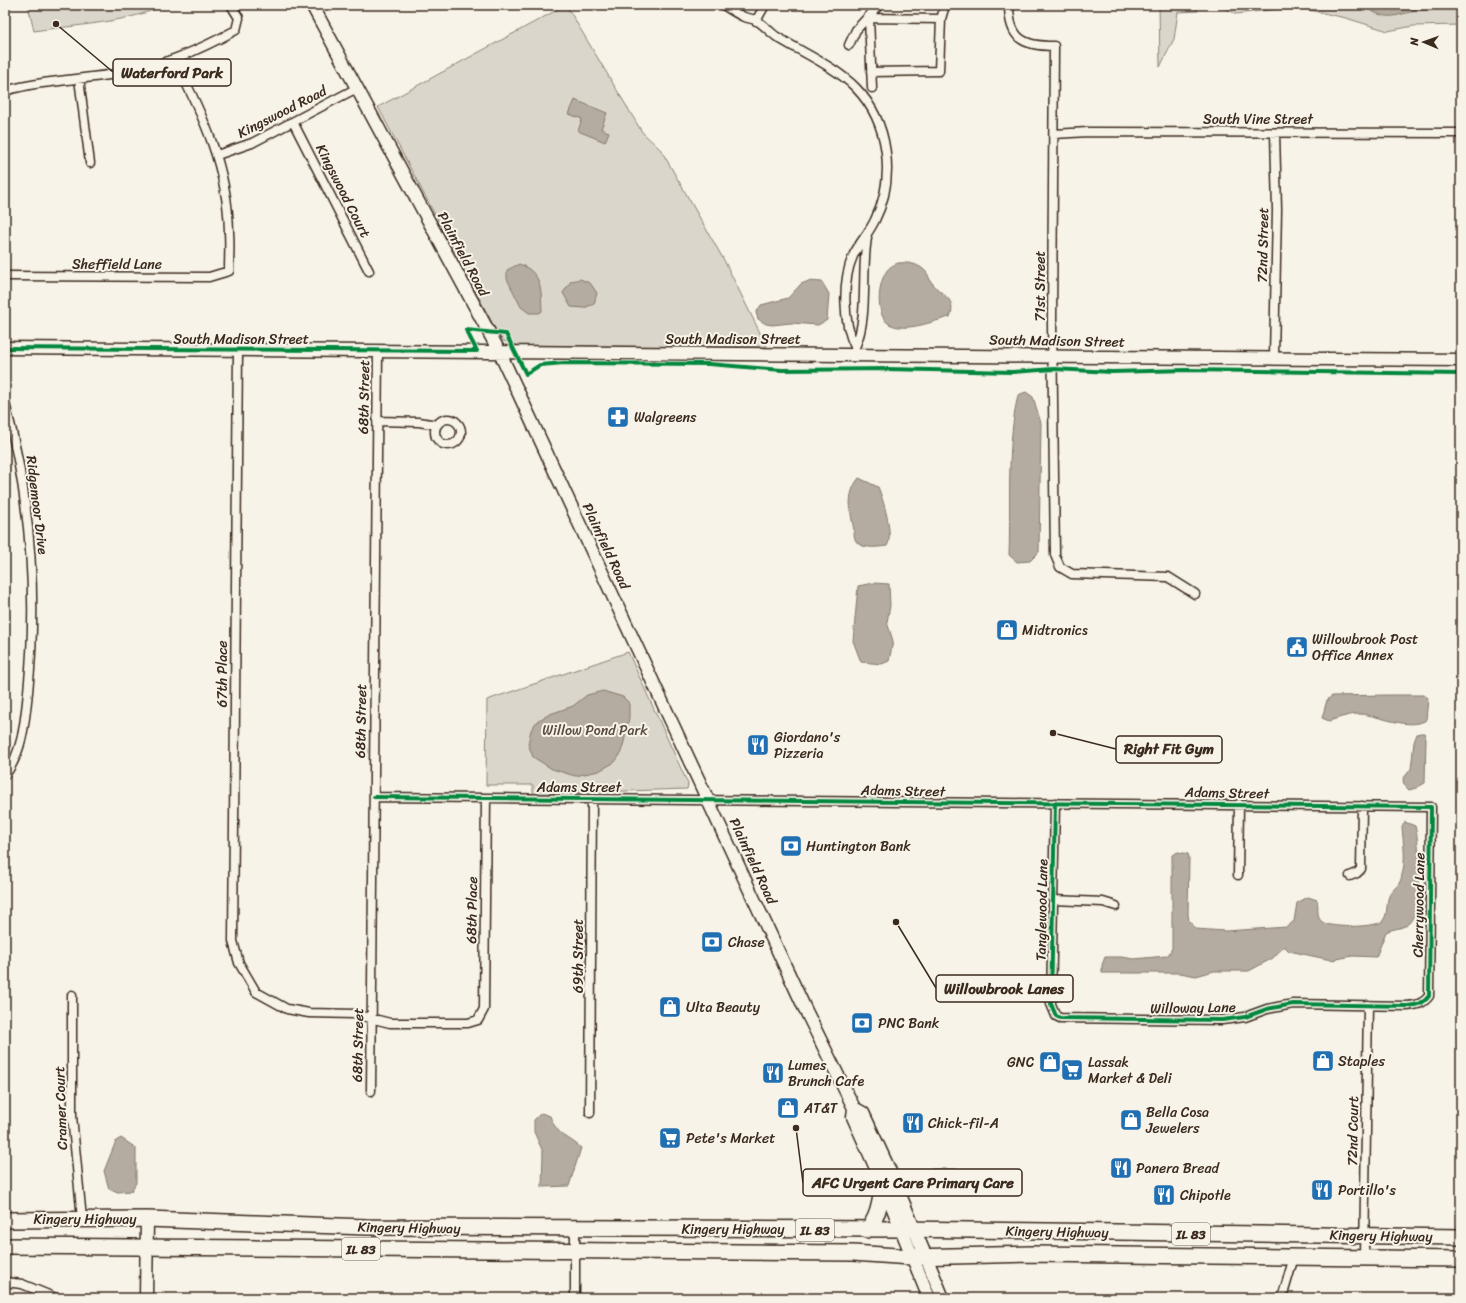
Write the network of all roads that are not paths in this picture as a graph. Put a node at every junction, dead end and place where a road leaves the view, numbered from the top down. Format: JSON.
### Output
{"nodes":[{"id":1,"x":231,"y":5,"type":"edge"},
{"id":2,"x":312,"y":5,"type":"edge"},
{"id":3,"x":723,"y":5,"type":"edge"},
{"id":4,"x":765,"y":5,"type":"edge"},
{"id":5,"x":945,"y":5,"type":"edge"},
{"id":6,"x":1009,"y":5,"type":"edge"},
{"id":7,"x":877,"y":6,"type":"edge"},
{"id":8,"x":869,"y":18,"type":"junction"},
{"id":9,"x":941,"y":19,"type":"junction"},
{"id":10,"x":756,"y":20,"type":"junction"},
{"id":11,"x":849,"y":45,"type":"dead end"},
{"id":12,"x":174,"y":60,"type":"junction"},
{"id":13,"x":871,"y":72,"type":"junction"},
{"id":14,"x":79,"y":79,"type":"junction"},
{"id":15,"x":357,"y":88,"type":"junction"},
{"id":16,"x":872,"y":88,"type":"dead end"},
{"id":17,"x":5,"y":91,"type":"edge"},
{"id":18,"x":293,"y":122,"type":"junction"},
{"id":19,"x":1275,"y":133,"type":"junction"},
{"id":20,"x":1461,"y":133,"type":"edge"},
{"id":21,"x":1054,"y":134,"type":"junction"},
{"id":22,"x":217,"y":155,"type":"junction"},
{"id":23,"x":90,"y":163,"type":"dead end"},
{"id":24,"x":867,"y":236,"type":"junction"},
{"id":25,"x":370,"y":271,"type":"dead end"},
{"id":26,"x":5,"y":276,"type":"edge"},
{"id":27,"x":5,"y":348,"type":"edge"},
{"id":28,"x":238,"y":350,"type":"junction"},
{"id":29,"x":378,"y":351,"type":"junction"},
{"id":30,"x":498,"y":351,"type":"junction"},
{"id":31,"x":1054,"y":356,"type":"junction"},
{"id":32,"x":1274,"y":357,"type":"junction"},
{"id":33,"x":1461,"y":360,"type":"edge"},
{"id":34,"x":5,"y":403,"type":"edge"},
{"id":35,"x":377,"y":421,"type":"junction"},
{"id":36,"x":437,"y":425,"type":"dead end"},
{"id":37,"x":1195,"y":594,"type":"dead end"},
{"id":38,"x":5,"y":776,"type":"edge"},
{"id":39,"x":374,"y":797,"type":"junction"},
{"id":40,"x":486,"y":798,"type":"junction"},
{"id":41,"x":592,"y":798,"type":"junction"},
{"id":42,"x":708,"y":800,"type":"junction"},
{"id":43,"x":1055,"y":803,"type":"junction"},
{"id":44,"x":1239,"y":804,"type":"junction"},
{"id":45,"x":1362,"y":806,"type":"junction"},
{"id":46,"x":1431,"y":807,"type":"joint"},
{"id":47,"x":1238,"y":875,"type":"dead end"},
{"id":48,"x":1350,"y":876,"type":"dead end"},
{"id":49,"x":1053,"y":900,"type":"junction"},
{"id":50,"x":1116,"y":906,"type":"dead end"},
{"id":51,"x":72,"y":996,"type":"dead end"},
{"id":52,"x":1425,"y":1002,"type":"joint"},
{"id":53,"x":1368,"y":1005,"type":"junction"},
{"id":54,"x":1056,"y":1016,"type":"joint"},
{"id":55,"x":372,"y":1018,"type":"junction"},
{"id":56,"x":371,"y":1091,"type":"dead end"},
{"id":57,"x":854,"y":1108,"type":"junction"},
{"id":58,"x":590,"y":1113,"type":"dead end"},
{"id":59,"x":883,"y":1184,"type":"junction"},
{"id":60,"x":82,"y":1219,"type":"junction"},
{"id":61,"x":148,"y":1219,"type":"junction"},
{"id":62,"x":5,"y":1220,"type":"edge"},
{"id":63,"x":575,"y":1229,"type":"junction"},
{"id":64,"x":908,"y":1229,"type":"junction"},
{"id":65,"x":867,"y":1230,"type":"junction"},
{"id":66,"x":1364,"y":1236,"type":"junction"},
{"id":67,"x":1461,"y":1237,"type":"edge"},
{"id":68,"x":5,"y":1246,"type":"edge"},
{"id":69,"x":147,"y":1246,"type":"junction"},
{"id":70,"x":576,"y":1252,"type":"junction"},
{"id":71,"x":912,"y":1257,"type":"junction"},
{"id":72,"x":927,"y":1257,"type":"junction"},
{"id":73,"x":1294,"y":1257,"type":"junction"},
{"id":74,"x":1364,"y":1257,"type":"junction"},
{"id":75,"x":1461,"y":1259,"type":"edge"},
{"id":76,"x":5,"y":1282,"type":"edge"},
{"id":77,"x":56,"y":1298,"type":"edge"},
{"id":78,"x":146,"y":1298,"type":"edge"},
{"id":79,"x":575,"y":1298,"type":"edge"},
{"id":80,"x":929,"y":1298,"type":"edge"},
{"id":81,"x":943,"y":1298,"type":"edge"},
{"id":82,"x":1282,"y":1298,"type":"edge"}],
"edges":[{"from":1,"to":12,"type":"street"},
{"from":2,"to":15,"type":"main road","name":"Plainfield Road"},
{"from":3,"to":10,"type":"street"},
{"from":4,"to":10,"type":"street"},
{"from":5,"to":9,"type":"street"},
{"from":6,"to":21,"type":"street","name":"71st Street"},
{"from":7,"to":8,"type":"street"},
{"from":8,"to":9,"type":"street"},
{"from":8,"to":11,"type":"street"},
{"from":8,"to":13,"type":"street"},
{"from":9,"to":13,"type":"street"},
{"from":10,"to":24,"type":"street"},
{"from":12,"to":14,"type":"street"},
{"from":12,"to":22,"type":"street"},
{"from":13,"to":16,"type":"street"},
{"from":14,"to":17,"type":"street"},
{"from":14,"to":23,"type":"street"},
{"from":15,"to":18,"type":"street","name":"Kingswood Road"},
{"from":15,"to":30,"type":"main road","name":"Plainfield Road"},
{"from":18,"to":22,"type":"street","name":"Kingswood Road"},
{"from":18,"to":25,"type":"street","name":"Kingswood Court"},
{"from":19,"to":20,"type":"street","name":"South Vine Street"},
{"from":19,"to":21,"type":"street","name":"South Vine Street"},
{"from":19,"to":32,"type":"street","name":"72nd Street"},
{"from":21,"to":31,"type":"street","name":"71st Street"},
{"from":22,"to":26,"type":"street","name":"Sheffield Lane"},
{"from":24,"to":24,"type":"street"},
{"from":27,"to":28,"type":"main road","name":"South Madison Street"},
{"from":28,"to":29,"type":"main road","name":"South Madison Street"},
{"from":28,"to":55,"type":"street","name":"67th Place"},
{"from":29,"to":30,"type":"main road","name":"South Madison Street"},
{"from":29,"to":35,"type":"street","name":"68th Street"},
{"from":30,"to":31,"type":"main road","name":"South Madison Street"},
{"from":30,"to":42,"type":"main road","name":"Plainfield Road"},
{"from":31,"to":32,"type":"main road","name":"South Madison Street"},
{"from":31,"to":37,"type":"street","name":"71st Street"},
{"from":32,"to":33,"type":"main road","name":"South Madison Street"},
{"from":34,"to":38,"type":"street","name":"Ridgemoor Drive"},
{"from":35,"to":36,"type":"street"},
{"from":35,"to":39,"type":"street","name":"68th Street"},
{"from":39,"to":40,"type":"street","name":"Adams Street"},
{"from":39,"to":55,"type":"street","name":"68th Street"},
{"from":40,"to":41,"type":"street","name":"Adams Street"},
{"from":40,"to":55,"type":"street","name":"68th Place"},
{"from":41,"to":42,"type":"street","name":"Adams Street"},
{"from":41,"to":58,"type":"street","name":"69th Street"},
{"from":42,"to":43,"type":"street","name":"Adams Street"},
{"from":42,"to":57,"type":"main road","name":"Plainfield Road"},
{"from":43,"to":44,"type":"street","name":"Adams Street"},
{"from":43,"to":49,"type":"street","name":"Tanglewood Lane"},
{"from":44,"to":45,"type":"street","name":"Adams Street"},
{"from":44,"to":47,"type":"street"},
{"from":45,"to":46,"type":"street","name":"Adams Street"},
{"from":45,"to":48,"type":"street"},
{"from":46,"to":52,"type":"street","name":"Cherrywood Lane"},
{"from":49,"to":50,"type":"street"},
{"from":49,"to":54,"type":"street","name":"Tanglewood Lane"},
{"from":51,"to":60,"type":"street","name":"Cramer Court"},
{"from":52,"to":53,"type":"street","name":"Willoway Lane"},
{"from":53,"to":54,"type":"street","name":"Willoway Lane"},
{"from":53,"to":66,"type":"street","name":"72nd Court"},
{"from":55,"to":56,"type":"street","name":"68th Street"},
{"from":57,"to":59,"type":"main road","name":"Plainfield Road"},
{"from":57,"to":64,"type":"main road","name":"Plainfield Road"},
{"from":59,"to":64,"type":"main road","name":"Plainfield Road"},
{"from":59,"to":65,"type":"highway"},
{"from":60,"to":61,"type":"highway","name":"Kingery Highway","number":"IL 83"},
{"from":60,"to":62,"type":"highway","name":"Kingery Highway","number":"IL 83"},
{"from":61,"to":63,"type":"highway","name":"Kingery Highway","number":"IL 83"},
{"from":61,"to":69,"type":"main road"},
{"from":63,"to":65,"type":"highway","name":"Kingery Highway","number":"IL 83"},
{"from":63,"to":70,"type":"street"},
{"from":64,"to":65,"type":"highway","name":"Kingery Highway","number":"IL 83"},
{"from":64,"to":66,"type":"highway","name":"Kingery Highway","number":"IL 83"},
{"from":64,"to":71,"type":"main road","name":"Plainfield Road"},
{"from":64,"to":72,"type":"main road","name":"Plainfield Road"},
{"from":66,"to":67,"type":"highway","name":"Kingery Highway","number":"IL 83"},
{"from":66,"to":74,"type":"street","name":"72nd Court"},
{"from":68,"to":69,"type":"highway","name":"Kingery Highway","number":"IL 83"},
{"from":69,"to":70,"type":"highway","name":"Kingery Highway","number":"IL 83"},
{"from":69,"to":78,"type":"main road"},
{"from":70,"to":71,"type":"highway","name":"Kingery Highway","number":"IL 83"},
{"from":70,"to":79,"type":"street"},
{"from":71,"to":72,"type":"highway","name":"Kingery Highway","number":"IL 83"},
{"from":71,"to":80,"type":"main road","name":"Plainfield Road"},
{"from":72,"to":73,"type":"highway","name":"Kingery Highway","number":"IL 83"},
{"from":72,"to":81,"type":"main road","name":"Plainfield Road"},
{"from":73,"to":74,"type":"highway","name":"Kingery Highway","number":"IL 83"},
{"from":73,"to":82,"type":"street"},
{"from":74,"to":75,"type":"highway","name":"Kingery Highway","number":"IL 83"},
{"from":76,"to":77,"type":"street"}]}
